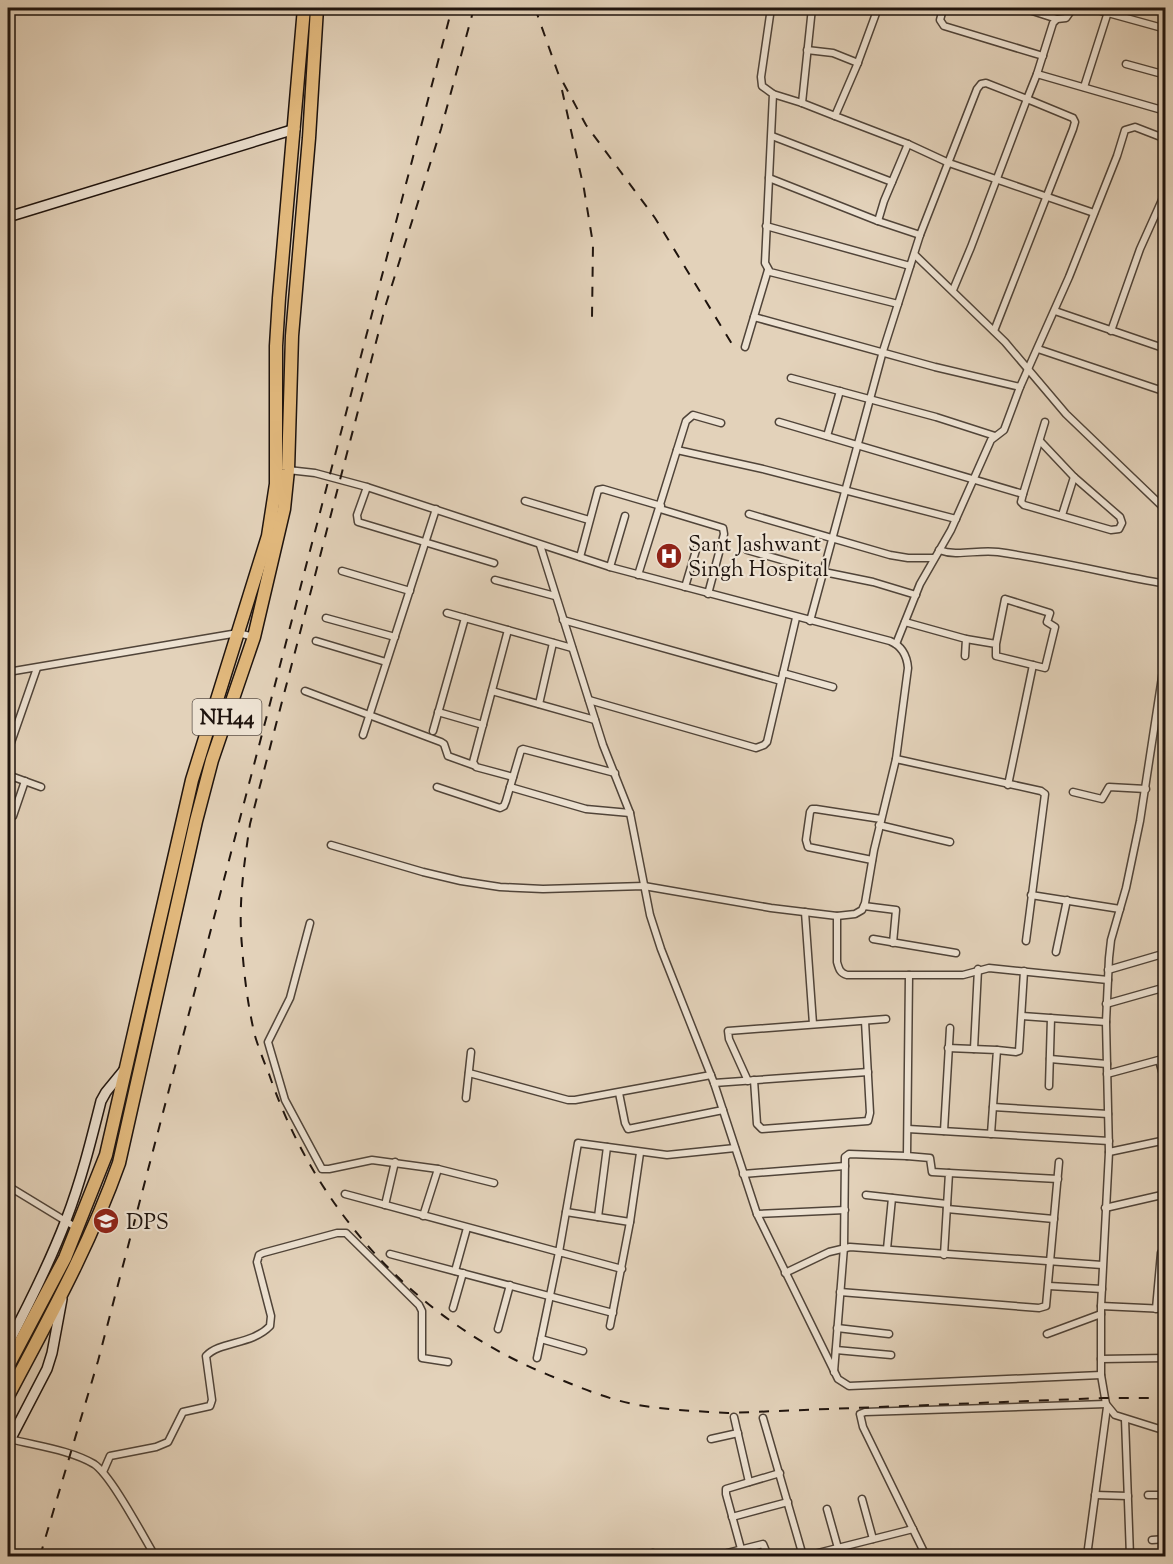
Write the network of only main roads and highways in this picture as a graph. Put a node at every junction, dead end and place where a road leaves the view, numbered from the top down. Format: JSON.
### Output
{"nodes":[{"id":1,"x":304,"y":8,"type":"edge"},
{"id":2,"x":317,"y":8,"type":"edge"},
{"id":3,"x":8,"y":1366,"type":"edge"},
{"id":4,"x":8,"y":1396,"type":"edge"}],
"edges":[{"from":1,"to":3,"type":"highway","number":"NH44"},
{"from":2,"to":4,"type":"highway","number":"NH44"}]}
